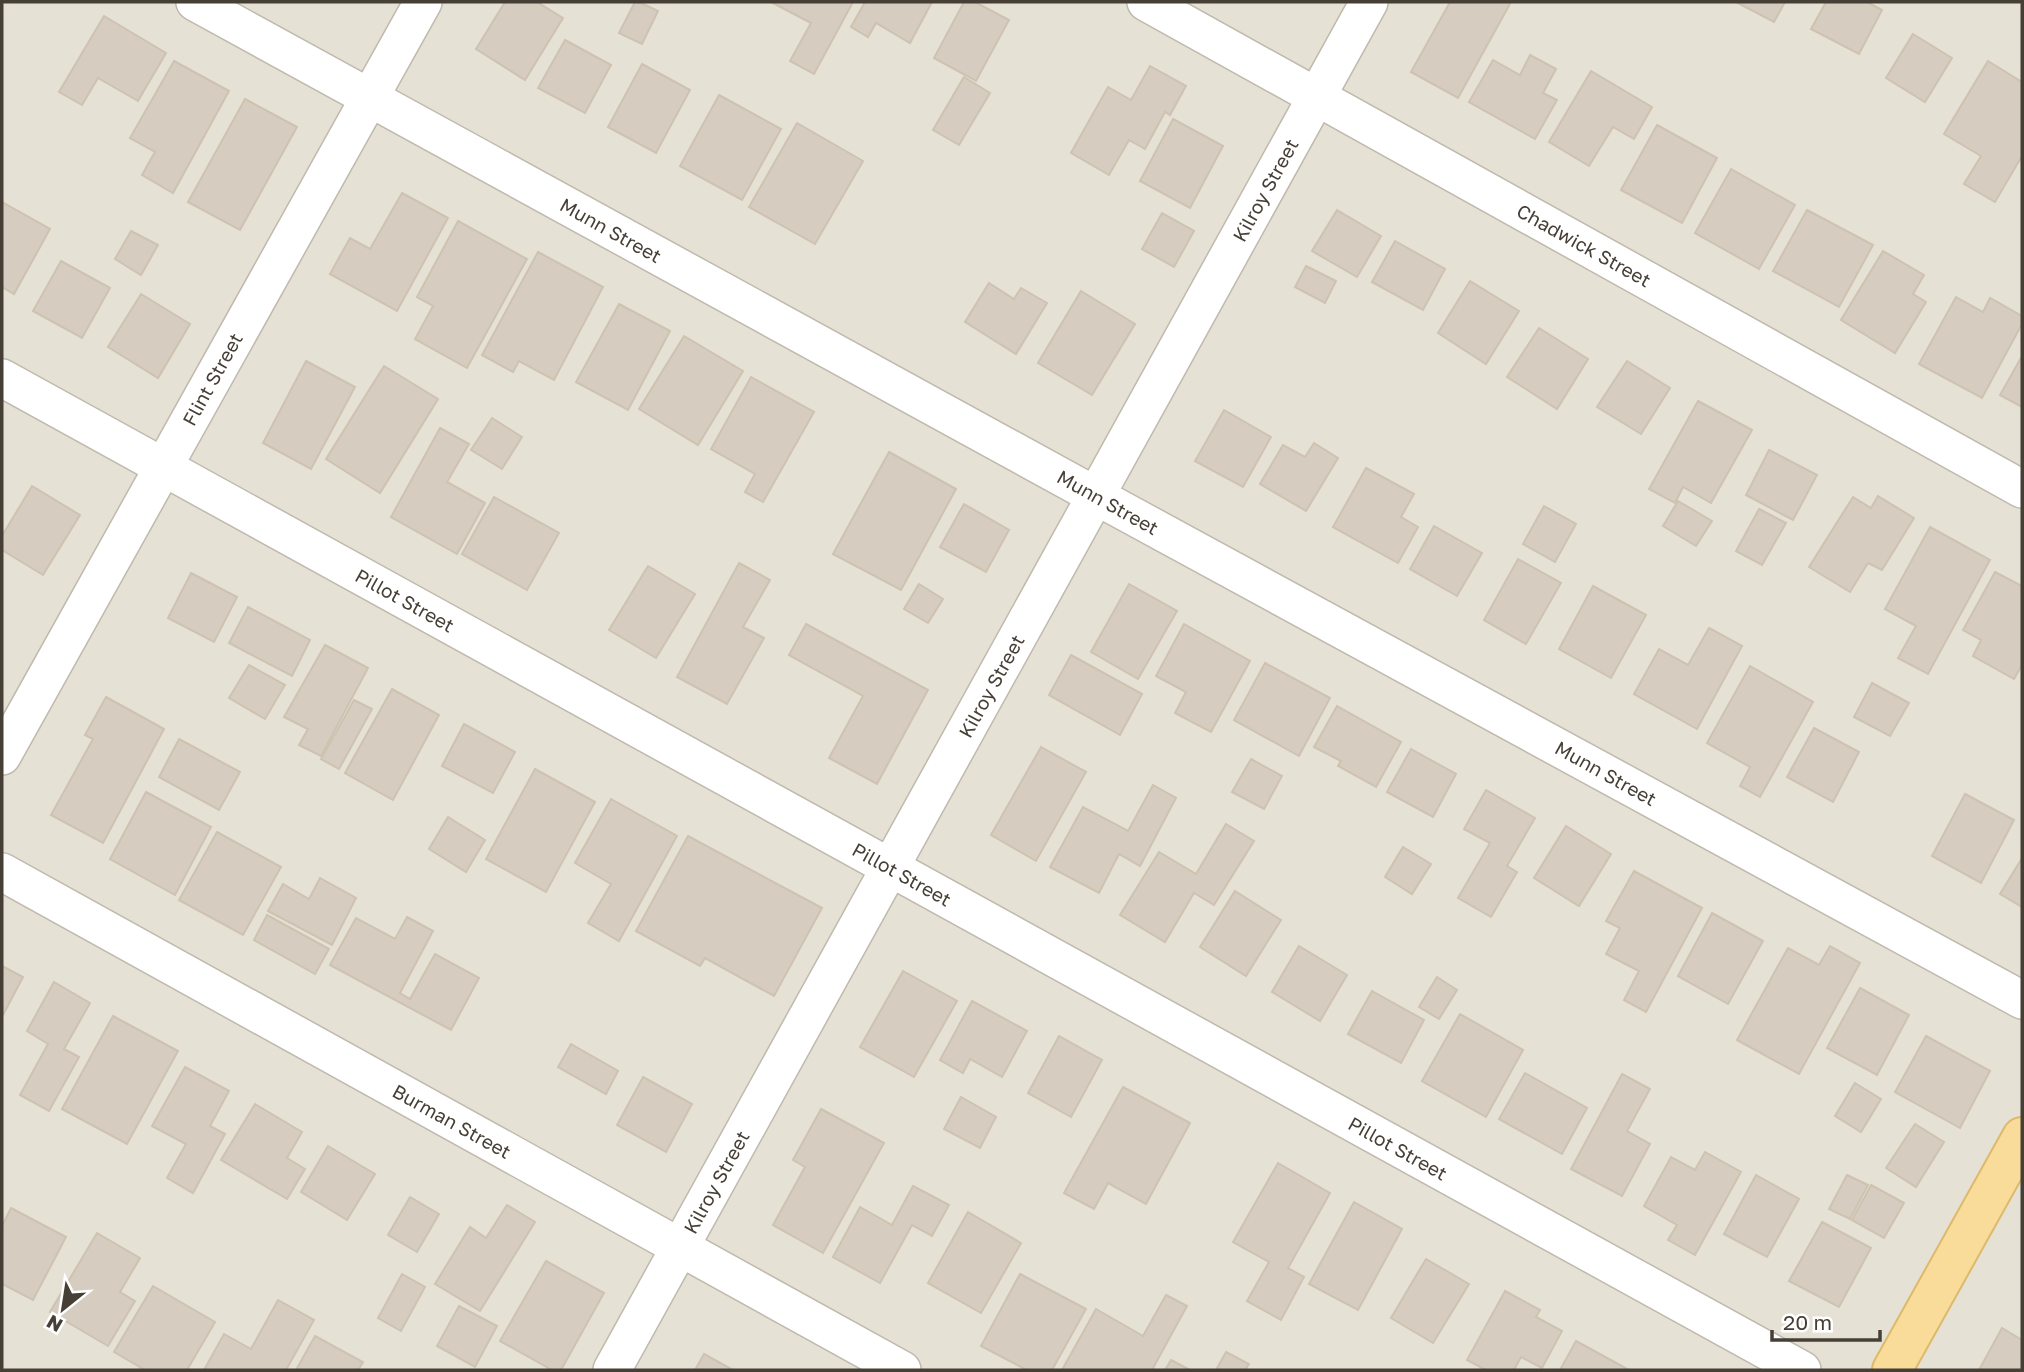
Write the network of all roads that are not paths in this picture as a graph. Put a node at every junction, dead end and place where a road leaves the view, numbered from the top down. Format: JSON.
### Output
{"nodes":[{"id":1,"x":195,"y":2,"type":"edge"},
{"id":2,"x":423,"y":2,"type":"edge"},
{"id":3,"x":1146,"y":2,"type":"edge"},
{"id":4,"x":1369,"y":2,"type":"edge"},
{"id":5,"x":1317,"y":96,"type":"junction"},
{"id":6,"x":370,"y":98,"type":"junction"},
{"id":7,"x":2,"y":378,"type":"edge"},
{"id":8,"x":163,"y":467,"type":"junction"},
{"id":9,"x":2022,"y":489,"type":"edge"},
{"id":10,"x":1096,"y":496,"type":"junction"},
{"id":11,"x":2,"y":756,"type":"edge"},
{"id":12,"x":890,"y":868,"type":"junction"},
{"id":13,"x":2,"y":872,"type":"edge"},
{"id":14,"x":2022,"y":1000,"type":"edge"},
{"id":15,"x":2022,"y":1137,"type":"edge"},
{"id":16,"x":680,"y":1247,"type":"junction"},
{"id":17,"x":612,"y":1370,"type":"edge"},
{"id":18,"x":902,"y":1370,"type":"edge"},
{"id":19,"x":1802,"y":1370,"type":"edge"},
{"id":20,"x":1892,"y":1370,"type":"edge"}],
"edges":[{"from":1,"to":6,"type":"street","name":"Munn Street"},
{"from":2,"to":6,"type":"street","name":"Flint Street"},
{"from":3,"to":5,"type":"street","name":"Chadwick Street"},
{"from":4,"to":5,"type":"street","name":"Kilroy Street"},
{"from":5,"to":9,"type":"street","name":"Chadwick Street"},
{"from":5,"to":10,"type":"street","name":"Kilroy Street"},
{"from":6,"to":8,"type":"street","name":"Flint Street"},
{"from":6,"to":10,"type":"street","name":"Munn Street"},
{"from":7,"to":8,"type":"street","name":"Pillot Street"},
{"from":8,"to":11,"type":"street","name":"Flint Street"},
{"from":8,"to":12,"type":"street","name":"Pillot Street"},
{"from":10,"to":12,"type":"street","name":"Kilroy Street"},
{"from":10,"to":14,"type":"street","name":"Munn Street"},
{"from":12,"to":16,"type":"street","name":"Kilroy Street"},
{"from":12,"to":19,"type":"street","name":"Pillot Street"},
{"from":13,"to":16,"type":"street","name":"Burman Street"},
{"from":15,"to":20,"type":"main road"},
{"from":16,"to":17,"type":"street","name":"Kilroy Street"},
{"from":16,"to":18,"type":"street","name":"Burman Street"}]}
